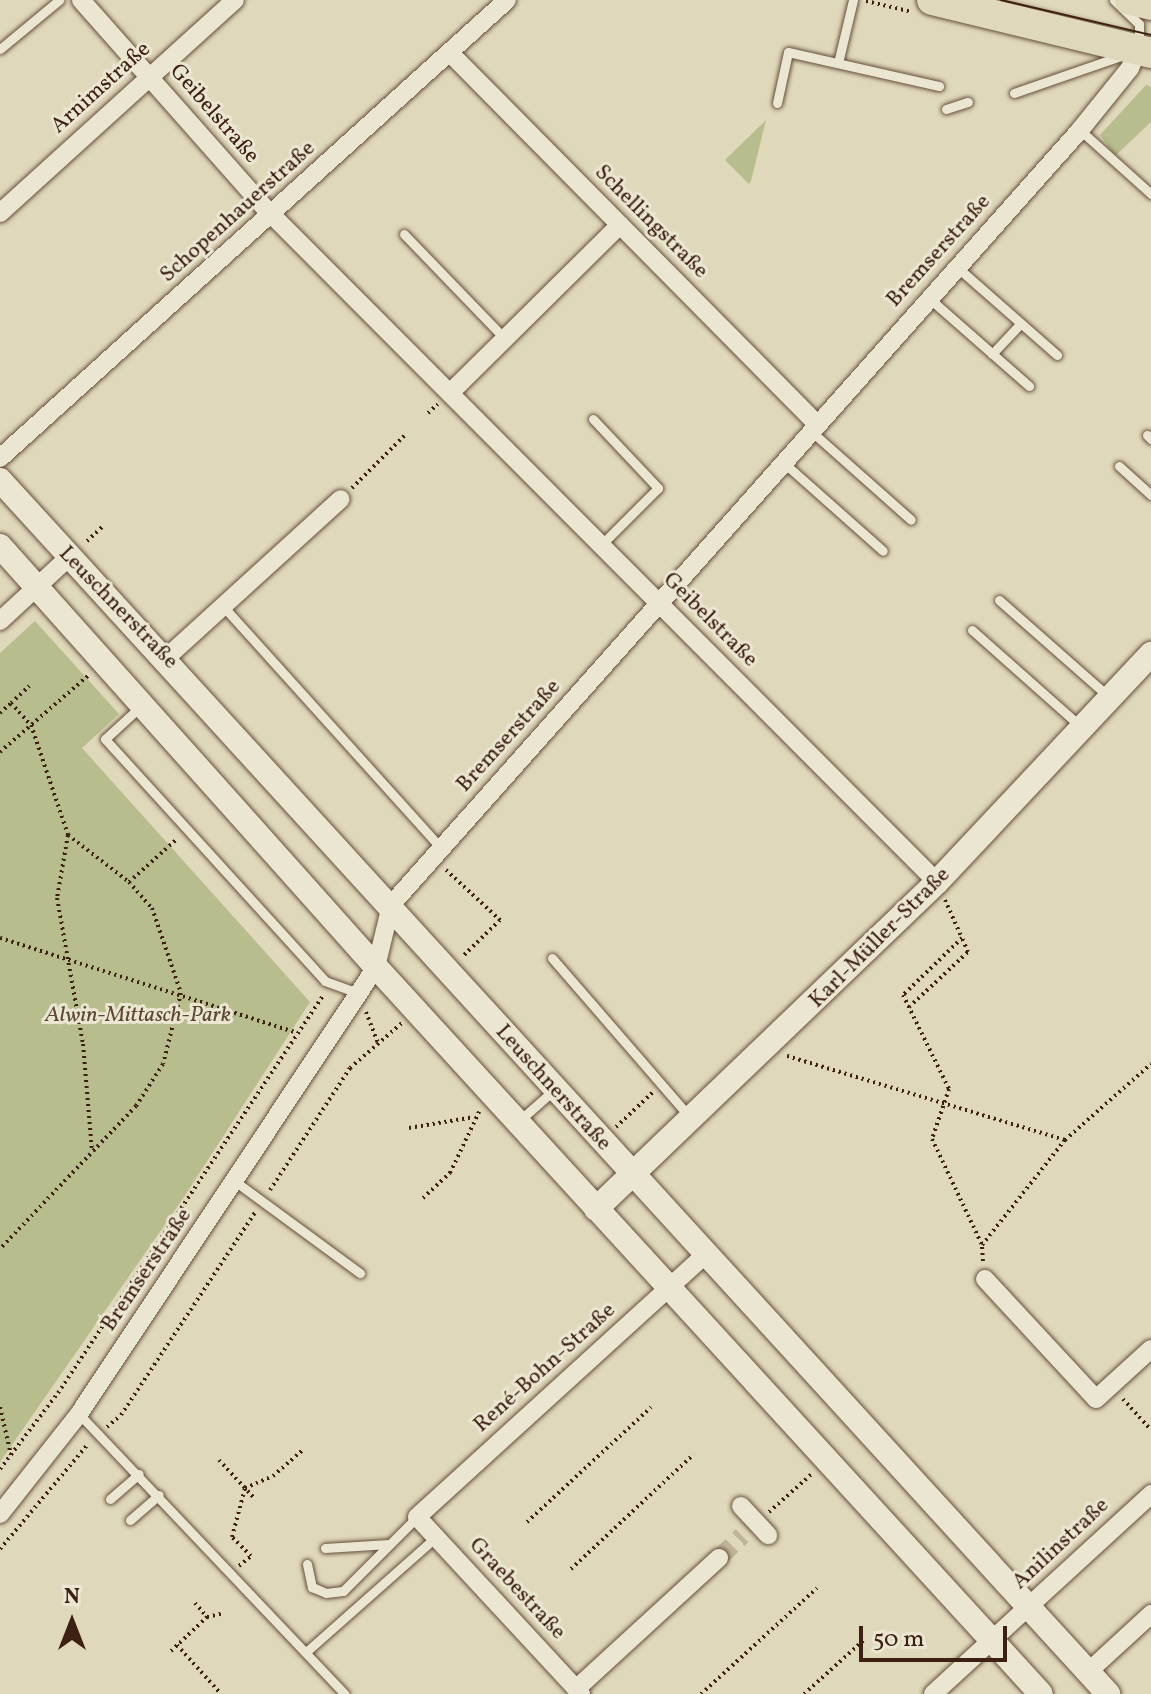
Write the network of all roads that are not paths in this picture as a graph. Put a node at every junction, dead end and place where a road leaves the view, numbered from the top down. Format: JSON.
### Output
{"nodes":[{"id":1,"x":59,"y":0,"type":"edge"},
{"id":2,"x":81,"y":0,"type":"edge"},
{"id":3,"x":235,"y":0,"type":"edge"},
{"id":4,"x":507,"y":0,"type":"edge"},
{"id":5,"x":853,"y":0,"type":"edge"},
{"id":6,"x":932,"y":0,"type":"edge"},
{"id":7,"x":1114,"y":0,"type":"edge"},
{"id":8,"x":1130,"y":0,"type":"edge"},
{"id":9,"x":1151,"y":5,"type":"edge"},
{"id":10,"x":0,"y":49,"type":"edge"},
{"id":11,"x":1145,"y":51,"type":"edge"},
{"id":12,"x":450,"y":53,"type":"junction"},
{"id":13,"x":838,"y":63,"type":"junction"},
{"id":14,"x":150,"y":77,"type":"junction"},
{"id":15,"x":939,"y":86,"type":"dead end"},
{"id":16,"x":1014,"y":93,"type":"dead end"},
{"id":17,"x":968,"y":102,"type":"dead end"},
{"id":18,"x":777,"y":103,"type":"dead end"},
{"id":19,"x":946,"y":109,"type":"dead end"},
{"id":20,"x":1080,"y":130,"type":"junction"},
{"id":21,"x":1151,"y":194,"type":"edge"},
{"id":22,"x":0,"y":213,"type":"edge"},
{"id":23,"x":272,"y":215,"type":"junction"},
{"id":24,"x":620,"y":225,"type":"junction"},
{"id":25,"x":404,"y":234,"type":"dead end"},
{"id":26,"x":957,"y":267,"type":"junction"},
{"id":27,"x":930,"y":299,"type":"junction"},
{"id":28,"x":1021,"y":323,"type":"junction"},
{"id":29,"x":505,"y":339,"type":"junction"},
{"id":30,"x":992,"y":354,"type":"junction"},
{"id":31,"x":1057,"y":355,"type":"dead end"},
{"id":32,"x":1029,"y":386,"type":"dead end"},
{"id":33,"x":450,"y":393,"type":"junction"},
{"id":34,"x":593,"y":419,"type":"dead end"},
{"id":35,"x":814,"y":428,"type":"junction"},
{"id":36,"x":0,"y":458,"type":"edge"},
{"id":37,"x":784,"y":463,"type":"junction"},
{"id":38,"x":1119,"y":466,"type":"dead end"},
{"id":39,"x":0,"y":480,"type":"edge"},
{"id":40,"x":1151,"y":495,"type":"edge"},
{"id":41,"x":341,"y":499,"type":"road end"},
{"id":42,"x":911,"y":520,"type":"dead end"},
{"id":43,"x":601,"y":545,"type":"junction"},
{"id":44,"x":0,"y":546,"type":"edge"},
{"id":45,"x":78,"y":549,"type":"junction"},
{"id":46,"x":883,"y":551,"type":"dead end"},
{"id":47,"x":36,"y":587,"type":"junction"},
{"id":48,"x":999,"y":600,"type":"dead end"},
{"id":49,"x":659,"y":602,"type":"junction"},
{"id":50,"x":223,"y":606,"type":"junction"},
{"id":51,"x":0,"y":621,"type":"edge"},
{"id":52,"x":972,"y":630,"type":"dead end"},
{"id":53,"x":1151,"y":654,"type":"edge"},
{"id":54,"x":166,"y":658,"type":"junction"},
{"id":55,"x":1110,"y":698,"type":"junction"},
{"id":56,"x":142,"y":705,"type":"junction"},
{"id":57,"x":1082,"y":728,"type":"junction"},
{"id":58,"x":437,"y":853,"type":"junction"},
{"id":59,"x":937,"y":882,"type":"junction"},
{"id":60,"x":391,"y":905,"type":"junction"},
{"id":61,"x":552,"y":958,"type":"dead end"},
{"id":62,"x":376,"y":967,"type":"junction"},
{"id":63,"x":358,"y":993,"type":"junction"},
{"id":64,"x":554,"y":1090,"type":"junction"},
{"id":65,"x":693,"y":1120,"type":"junction"},
{"id":66,"x":517,"y":1122,"type":"junction"},
{"id":67,"x":633,"y":1176,"type":"junction"},
{"id":68,"x":236,"y":1182,"type":"junction"},
{"id":69,"x":596,"y":1209,"type":"junction"},
{"id":70,"x":705,"y":1255,"type":"junction"},
{"id":71,"x":360,"y":1273,"type":"dead end"},
{"id":72,"x":985,"y":1279,"type":"road end"},
{"id":73,"x":669,"y":1288,"type":"junction"},
{"id":74,"x":1151,"y":1349,"type":"edge"},
{"id":75,"x":79,"y":1414,"type":"junction"},
{"id":76,"x":139,"y":1474,"type":"junction"},
{"id":77,"x":1151,"y":1494,"type":"edge"},
{"id":78,"x":159,"y":1495,"type":"junction"},
{"id":79,"x":110,"y":1499,"type":"dead end"},
{"id":80,"x":741,"y":1506,"type":"dead end"},
{"id":81,"x":0,"y":1514,"type":"edge"},
{"id":82,"x":417,"y":1517,"type":"junction"},
{"id":83,"x":130,"y":1520,"type":"dead end"},
{"id":84,"x":742,"y":1536,"type":"tunnel mouth"},
{"id":85,"x":436,"y":1537,"type":"junction"},
{"id":86,"x":389,"y":1544,"type":"junction"},
{"id":87,"x":325,"y":1548,"type":"dead end"},
{"id":88,"x":719,"y":1558,"type":"tunnel mouth"},
{"id":89,"x":307,"y":1564,"type":"dead end"},
{"id":90,"x":1028,"y":1607,"type":"junction"},
{"id":91,"x":1151,"y":1614,"type":"edge"},
{"id":92,"x":992,"y":1640,"type":"junction"},
{"id":93,"x":306,"y":1652,"type":"junction"},
{"id":94,"x":1088,"y":1672,"type":"junction"},
{"id":95,"x":579,"y":1691,"type":"edge"},
{"id":96,"x":345,"y":1694,"type":"edge"},
{"id":97,"x":933,"y":1694,"type":"edge"},
{"id":98,"x":1041,"y":1694,"type":"edge"},
{"id":99,"x":1108,"y":1694,"type":"edge"}],
"edges":[{"from":1,"to":10,"type":"lane"},
{"from":2,"to":14,"type":"street","name":"Geibelstraße"},
{"from":3,"to":14,"type":"street","name":"Arnimstraße"},
{"from":4,"to":12,"type":"street","name":"Schopenhauerstraße"},
{"from":5,"to":13,"type":"lane"},
{"from":6,"to":11,"type":"main road"},
{"from":7,"to":11,"type":"lane"},
{"from":8,"to":9,"type":"main road"},
{"from":11,"to":16,"type":"lane"},
{"from":11,"to":20,"type":"street","name":"Bremserstraße"},
{"from":12,"to":23,"type":"street","name":"Schopenhauerstraße"},
{"from":12,"to":24,"type":"street","name":"Schellingstraße"},
{"from":13,"to":15,"type":"lane"},
{"from":13,"to":18,"type":"lane"},
{"from":14,"to":22,"type":"street","name":"Arnimstraße"},
{"from":14,"to":23,"type":"street","name":"Geibelstraße"},
{"from":17,"to":19,"type":"lane"},
{"from":20,"to":21,"type":"lane"},
{"from":20,"to":26,"type":"street","name":"Bremserstraße"},
{"from":23,"to":33,"type":"street","name":"Geibelstraße"},
{"from":23,"to":36,"type":"street","name":"Schopenhauerstraße"},
{"from":24,"to":29,"type":"street"},
{"from":24,"to":35,"type":"street","name":"Schellingstraße"},
{"from":25,"to":29,"type":"lane"},
{"from":26,"to":27,"type":"street","name":"Bremserstraße"},
{"from":26,"to":28,"type":"lane"},
{"from":27,"to":30,"type":"lane"},
{"from":27,"to":35,"type":"street","name":"Bremserstraße"},
{"from":28,"to":30,"type":"lane"},
{"from":28,"to":31,"type":"lane"},
{"from":29,"to":33,"type":"street"},
{"from":30,"to":32,"type":"lane"},
{"from":33,"to":43,"type":"street","name":"Geibelstraße"},
{"from":34,"to":43,"type":"lane"},
{"from":35,"to":37,"type":"street","name":"Bremserstraße"},
{"from":35,"to":42,"type":"lane"},
{"from":37,"to":46,"type":"lane"},
{"from":37,"to":49,"type":"street","name":"Bremserstraße"},
{"from":38,"to":40,"type":"lane"},
{"from":39,"to":45,"type":"street","name":"Leuschnerstraße"},
{"from":41,"to":50,"type":"street"},
{"from":43,"to":49,"type":"street","name":"Geibelstraße"},
{"from":44,"to":47,"type":"street","name":"Leuschnerstraße"},
{"from":45,"to":47,"type":"street"},
{"from":45,"to":54,"type":"street","name":"Leuschnerstraße"},
{"from":47,"to":51,"type":"street"},
{"from":47,"to":56,"type":"street","name":"Leuschnerstraße"},
{"from":48,"to":55,"type":"lane"},
{"from":49,"to":58,"type":"street","name":"Bremserstraße"},
{"from":49,"to":59,"type":"street","name":"Geibelstraße"},
{"from":50,"to":54,"type":"street"},
{"from":50,"to":58,"type":"lane"},
{"from":52,"to":57,"type":"lane"},
{"from":53,"to":55,"type":"street","name":"Karl-Müller-Straße"},
{"from":54,"to":60,"type":"street","name":"Leuschnerstraße"},
{"from":55,"to":57,"type":"street","name":"Karl-Müller-Straße"},
{"from":56,"to":62,"type":"street","name":"Leuschnerstraße"},
{"from":56,"to":63,"type":"lane"},
{"from":57,"to":59,"type":"street","name":"Karl-Müller-Straße"},
{"from":58,"to":60,"type":"street","name":"Bremserstraße"},
{"from":59,"to":65,"type":"street","name":"Karl-Müller-Straße"},
{"from":60,"to":62,"type":"street","name":"Bremserstraße"},
{"from":60,"to":64,"type":"street","name":"Leuschnerstraße"},
{"from":61,"to":65,"type":"lane"},
{"from":62,"to":63,"type":"street","name":"Bremserstraße"},
{"from":62,"to":66,"type":"street","name":"Leuschnerstraße"},
{"from":63,"to":68,"type":"street","name":"Bremserstraße"},
{"from":64,"to":66,"type":"lane"},
{"from":64,"to":67,"type":"street","name":"Leuschnerstraße"},
{"from":65,"to":67,"type":"street","name":"Karl-Müller-Straße"},
{"from":66,"to":69,"type":"street","name":"Leuschnerstraße"},
{"from":67,"to":69,"type":"street","name":"Karl-Müller-Straße"},
{"from":67,"to":70,"type":"street","name":"Leuschnerstraße"},
{"from":68,"to":71,"type":"lane"},
{"from":68,"to":75,"type":"street","name":"Bremserstraße"},
{"from":69,"to":73,"type":"street","name":"Leuschnerstraße"},
{"from":70,"to":73,"type":"street","name":"René-Bohn-Straße"},
{"from":70,"to":90,"type":"street","name":"Leuschnerstraße"},
{"from":72,"to":74,"type":"street"},
{"from":73,"to":82,"type":"street","name":"René-Bohn-Straße"},
{"from":73,"to":92,"type":"street","name":"Leuschnerstraße"},
{"from":75,"to":76,"type":"lane"},
{"from":75,"to":81,"type":"street","name":"Bremserstraße"},
{"from":76,"to":78,"type":"lane"},
{"from":76,"to":79,"type":"lane"},
{"from":77,"to":90,"type":"street","name":"Anilinstraße"},
{"from":78,"to":83,"type":"lane"},
{"from":78,"to":93,"type":"lane"},
{"from":80,"to":84,"type":"street"},
{"from":82,"to":85,"type":"street","name":"Graebestraße"},
{"from":82,"to":86,"type":"lane"},
{"from":85,"to":93,"type":"lane"},
{"from":85,"to":95,"type":"street","name":"Graebestraße"},
{"from":86,"to":87,"type":"lane"},
{"from":86,"to":89,"type":"lane"},
{"from":88,"to":95,"type":"street"},
{"from":90,"to":92,"type":"street","name":"Anilinstraße"},
{"from":90,"to":94,"type":"street","name":"Leuschnerstraße"},
{"from":91,"to":94,"type":"street"},
{"from":92,"to":97,"type":"street","name":"Anilinstraße"},
{"from":92,"to":98,"type":"street","name":"Leuschnerstraße"},
{"from":93,"to":96,"type":"lane"},
{"from":94,"to":99,"type":"street","name":"Leuschnerstraße"}]}
